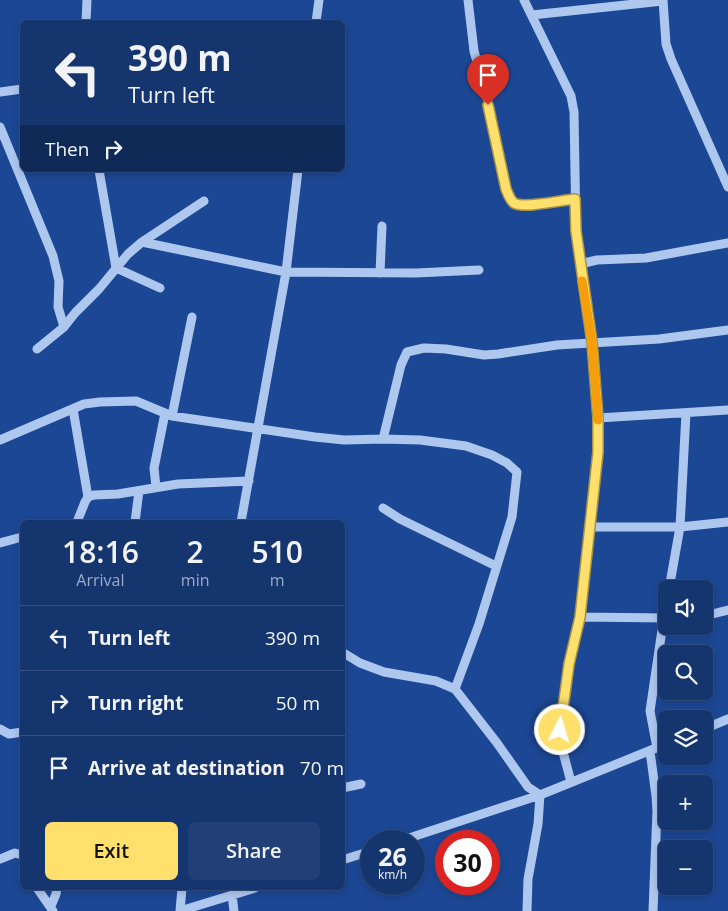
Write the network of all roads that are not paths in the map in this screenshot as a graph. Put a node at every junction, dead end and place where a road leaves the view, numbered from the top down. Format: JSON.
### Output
{"nodes":[{"id":1,"x":87,"y":0,"type":"edge"},
{"id":2,"x":319,"y":0,"type":"edge"},
{"id":3,"x":468,"y":0,"type":"edge"},
{"id":4,"x":524,"y":0,"type":"edge"},
{"id":5,"x":663,"y":1,"type":"edge"},
{"id":6,"x":532,"y":15,"type":"junction"},
{"id":7,"x":86,"y":20,"type":"edge"},
{"id":8,"x":316,"y":20,"type":"edge"},
{"id":9,"x":20,"y":89,"type":"edge"},
{"id":10,"x":0,"y":92,"type":"edge"},
{"id":11,"x":0,"y":127,"type":"edge"},
{"id":12,"x":99,"y":172,"type":"edge"},
{"id":13,"x":298,"y":172,"type":"edge"},
{"id":14,"x":728,"y":187,"type":"edge"},
{"id":15,"x":575,"y":199,"type":"junction"},
{"id":16,"x":204,"y":201,"type":"dead end"},
{"id":17,"x":382,"y":226,"type":"dead end"},
{"id":18,"x":142,"y":242,"type":"junction"},
{"id":19,"x":728,"y":243,"type":"edge"},
{"id":20,"x":580,"y":264,"type":"junction"},
{"id":21,"x":116,"y":268,"type":"junction"},
{"id":22,"x":479,"y":270,"type":"dead end"},
{"id":23,"x":286,"y":272,"type":"junction"},
{"id":24,"x":380,"y":273,"type":"junction"},
{"id":25,"x":160,"y":288,"type":"dead end"},
{"id":26,"x":192,"y":317,"type":"dead end"},
{"id":27,"x":64,"y":327,"type":"junction"},
{"id":28,"x":728,"y":330,"type":"edge"},
{"id":29,"x":592,"y":342,"type":"junction"},
{"id":30,"x":37,"y":349,"type":"dead end"},
{"id":31,"x":73,"y":409,"type":"junction"},
{"id":32,"x":728,"y":410,"type":"edge"},
{"id":33,"x":686,"y":413,"type":"junction"},
{"id":34,"x":169,"y":414,"type":"junction"},
{"id":35,"x":598,"y":418,"type":"junction"},
{"id":36,"x":258,"y":429,"type":"junction"},
{"id":37,"x":384,"y":439,"type":"junction"},
{"id":38,"x":0,"y":440,"type":"edge"},
{"id":39,"x":248,"y":481,"type":"junction"},
{"id":40,"x":156,"y":488,"type":"junction"},
{"id":41,"x":139,"y":491,"type":"junction"},
{"id":42,"x":88,"y":497,"type":"junction"},
{"id":43,"x":383,"y":508,"type":"dead end"},
{"id":44,"x":78,"y":520,"type":"edge"},
{"id":45,"x":135,"y":520,"type":"edge"},
{"id":46,"x":241,"y":520,"type":"edge"},
{"id":47,"x":728,"y":522,"type":"edge"},
{"id":48,"x":589,"y":527,"type":"junction"},
{"id":49,"x":680,"y":527,"type":"junction"},
{"id":50,"x":20,"y":538,"type":"edge"},
{"id":51,"x":0,"y":543,"type":"edge"},
{"id":52,"x":496,"y":566,"type":"junction"},
{"id":53,"x":671,"y":580,"type":"edge"},
{"id":54,"x":728,"y":610,"type":"edge"},
{"id":55,"x":713,"y":614,"type":"edge"},
{"id":56,"x":580,"y":617,"type":"junction"},
{"id":57,"x":658,"y":618,"type":"edge"},
{"id":58,"x":662,"y":635,"type":"edge"},
{"id":59,"x":345,"y":654,"type":"edge"},
{"id":60,"x":455,"y":689,"type":"junction"},
{"id":61,"x":728,"y":719,"type":"edge"},
{"id":62,"x":713,"y":725,"type":"edge"},
{"id":63,"x":0,"y":729,"type":"edge"},
{"id":64,"x":20,"y":732,"type":"edge"},
{"id":65,"x":658,"y":747,"type":"edge"},
{"id":66,"x":653,"y":749,"type":"junction"},
{"id":67,"x":571,"y":782,"type":"junction"},
{"id":68,"x":361,"y":784,"type":"dead end"},
{"id":69,"x":345,"y":787,"type":"edge"},
{"id":70,"x":540,"y":795,"type":"junction"},
{"id":71,"x":425,"y":833,"type":"edge"},
{"id":72,"x":20,"y":854,"type":"edge"},
{"id":73,"x":360,"y":854,"type":"edge"},
{"id":74,"x":0,"y":859,"type":"edge"},
{"id":75,"x":345,"y":859,"type":"edge"},
{"id":76,"x":38,"y":890,"type":"edge"},
{"id":77,"x":57,"y":890,"type":"edge"},
{"id":78,"x":182,"y":890,"type":"edge"},
{"id":79,"x":235,"y":892,"type":"edge"},
{"id":80,"x":52,"y":909,"type":"edge"},
{"id":81,"x":180,"y":911,"type":"edge"},
{"id":82,"x":234,"y":911,"type":"edge"},
{"id":83,"x":527,"y":911,"type":"edge"},
{"id":84,"x":653,"y":911,"type":"edge"}],
"edges":[{"from":1,"to":7,"type":"street"},
{"from":2,"to":8,"type":"street"},
{"from":3,"to":15,"type":"street"},
{"from":4,"to":6,"type":"street"},
{"from":5,"to":6,"type":"street"},
{"from":5,"to":14,"type":"street"},
{"from":6,"to":15,"type":"street"},
{"from":9,"to":10,"type":"street"},
{"from":11,"to":27,"type":"street"},
{"from":12,"to":21,"type":"street"},
{"from":13,"to":23,"type":"street"},
{"from":15,"to":20,"type":"street"},
{"from":16,"to":18,"type":"street"},
{"from":17,"to":24,"type":"street"},
{"from":18,"to":21,"type":"street"},
{"from":18,"to":23,"type":"street"},
{"from":19,"to":20,"type":"street"},
{"from":20,"to":29,"type":"street"},
{"from":21,"to":25,"type":"street"},
{"from":21,"to":27,"type":"street"},
{"from":22,"to":24,"type":"street"},
{"from":23,"to":24,"type":"street"},
{"from":23,"to":36,"type":"street"},
{"from":26,"to":34,"type":"street"},
{"from":27,"to":30,"type":"street"},
{"from":28,"to":29,"type":"street"},
{"from":29,"to":35,"type":"street"},
{"from":29,"to":37,"type":"street"},
{"from":31,"to":34,"type":"street"},
{"from":31,"to":38,"type":"street"},
{"from":31,"to":42,"type":"street"},
{"from":32,"to":33,"type":"street"},
{"from":33,"to":35,"type":"street"},
{"from":33,"to":49,"type":"street"},
{"from":34,"to":36,"type":"street"},
{"from":34,"to":40,"type":"street"},
{"from":35,"to":48,"type":"street"},
{"from":36,"to":37,"type":"street"},
{"from":36,"to":39,"type":"street"},
{"from":37,"to":52,"type":"street"},
{"from":39,"to":40,"type":"street"},
{"from":39,"to":46,"type":"street"},
{"from":40,"to":41,"type":"street"},
{"from":41,"to":42,"type":"street"},
{"from":41,"to":45,"type":"street"},
{"from":42,"to":44,"type":"street"},
{"from":43,"to":52,"type":"street"},
{"from":47,"to":49,"type":"street"},
{"from":48,"to":49,"type":"street"},
{"from":48,"to":56,"type":"street"},
{"from":49,"to":53,"type":"street"},
{"from":50,"to":51,"type":"street"},
{"from":52,"to":60,"type":"street"},
{"from":54,"to":55,"type":"street"},
{"from":56,"to":57,"type":"street"},
{"from":56,"to":67,"type":"street"},
{"from":58,"to":66,"type":"street"},
{"from":59,"to":60,"type":"street"},
{"from":60,"to":70,"type":"street"},
{"from":61,"to":62,"type":"street"},
{"from":63,"to":64,"type":"street"},
{"from":65,"to":66,"type":"street"},
{"from":66,"to":67,"type":"street"},
{"from":66,"to":84,"type":"street"},
{"from":67,"to":70,"type":"street"},
{"from":68,"to":69,"type":"street"},
{"from":70,"to":71,"type":"street"},
{"from":70,"to":83,"type":"street"},
{"from":72,"to":74,"type":"street"},
{"from":73,"to":75,"type":"street"},
{"from":76,"to":80,"type":"street"},
{"from":77,"to":80,"type":"street"},
{"from":78,"to":81,"type":"street"},
{"from":79,"to":81,"type":"street"},
{"from":79,"to":82,"type":"street"}]}
